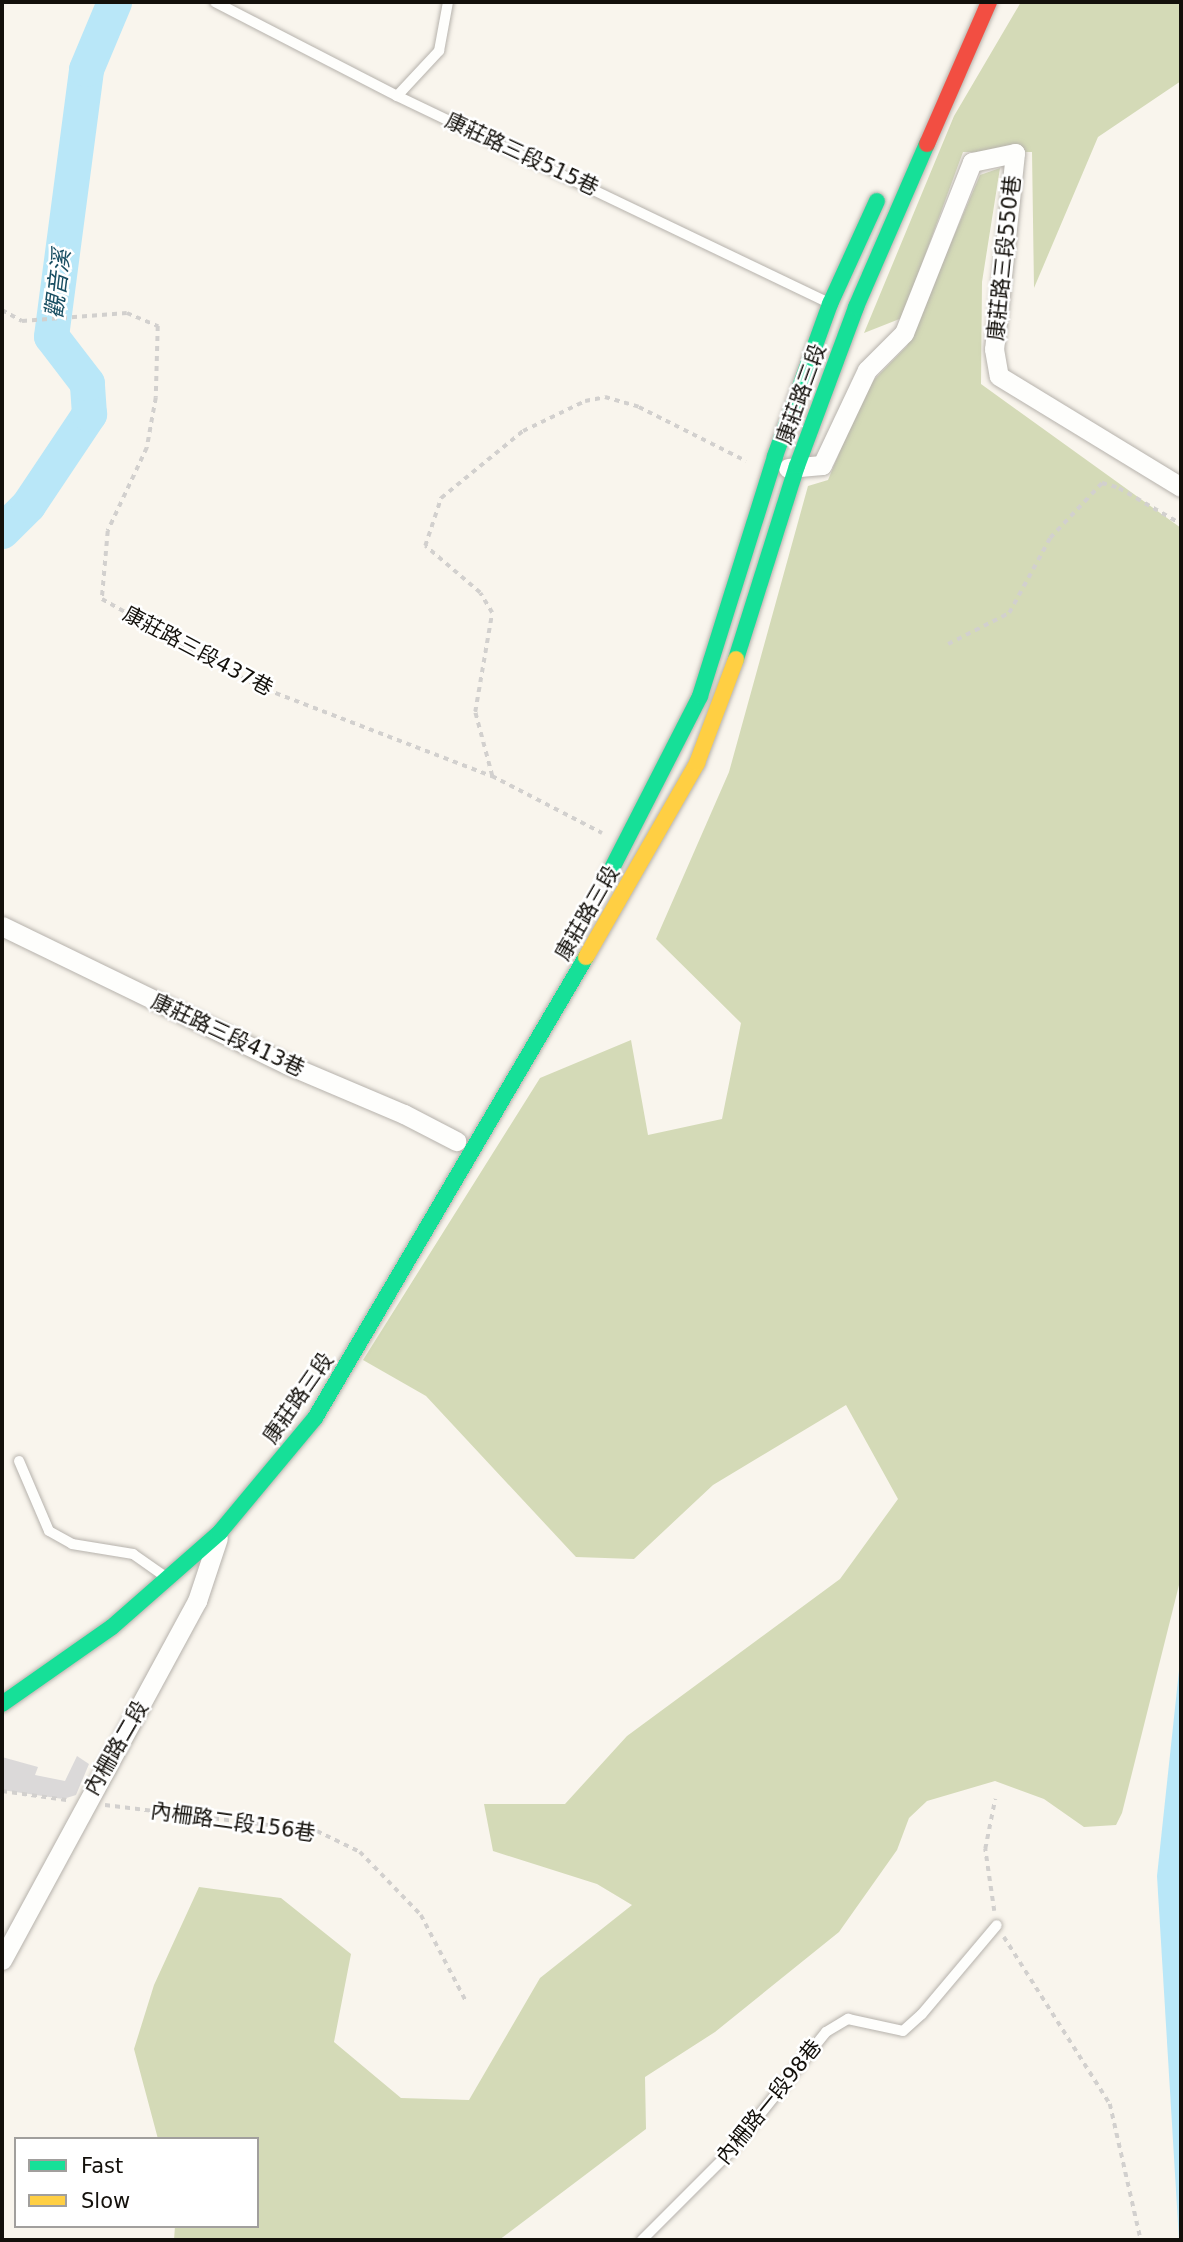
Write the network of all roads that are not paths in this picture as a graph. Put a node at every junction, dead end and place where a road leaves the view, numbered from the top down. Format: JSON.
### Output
{"nodes":[{"id":1,"x":215,"y":2,"type":"edge"},
{"id":2,"x":448,"y":2,"type":"edge"},
{"id":3,"x":989,"y":2,"type":"edge"},
{"id":4,"x":397,"y":96,"type":"junction"},
{"id":5,"x":887,"y":179,"type":"dead end"},
{"id":6,"x":830,"y":304,"type":"junction"},
{"id":7,"x":797,"y":466,"type":"junction"},
{"id":8,"x":770,"y":472,"type":"junction"},
{"id":9,"x":1181,"y":487,"type":"edge"},
{"id":10,"x":598,"y":892,"type":"dead end"},
{"id":11,"x":2,"y":926,"type":"edge"},
{"id":12,"x":456,"y":1141,"type":"dead end"},
{"id":13,"x":430,"y":1187,"type":"dead end"},
{"id":14,"x":19,"y":1461,"type":"dead end"},
{"id":15,"x":221,"y":1502,"type":"dead end"},
{"id":16,"x":220,"y":1532,"type":"junction"},
{"id":17,"x":183,"y":1540,"type":"dead end"},
{"id":18,"x":161,"y":1574,"type":"junction"},
{"id":19,"x":126,"y":1592,"type":"dead end"},
{"id":20,"x":2,"y":1704,"type":"edge"},
{"id":21,"x":996,"y":1925,"type":"road end"},
{"id":22,"x":2,"y":1960,"type":"edge"},
{"id":23,"x":642,"y":2240,"type":"edge"}],
"edges":[{"from":1,"to":4,"type":"lane","name":"康莊路三段515巷"},
{"from":2,"to":4,"type":"lane"},
{"from":3,"to":7,"type":"main road","name":"康莊路三段"},
{"from":4,"to":6,"type":"lane","name":"康莊路三段515巷"},
{"from":5,"to":6,"type":"main road","name":"康莊路三段"},
{"from":6,"to":8,"type":"main road","name":"康莊路三段"},
{"from":7,"to":8,"type":"street","name":"康莊路三段550巷"},
{"from":7,"to":9,"type":"street","name":"康莊路三段550巷"},
{"from":7,"to":16,"type":"main road","name":"康莊路三段"},
{"from":8,"to":10,"type":"main road","name":"康莊路三段"},
{"from":11,"to":12,"type":"street","name":"康莊路三段413巷"},
{"from":13,"to":15,"type":"main road","name":"康莊路三段"},
{"from":14,"to":18,"type":"lane"},
{"from":16,"to":18,"type":"main road","name":"康莊路三段"},
{"from":16,"to":22,"type":"street","name":"內柵路二段"},
{"from":17,"to":18,"type":"main road","name":"康莊路三段"},
{"from":18,"to":19,"type":"main road","name":"康莊路三段"},
{"from":18,"to":20,"type":"main road","name":"康莊路三段"},
{"from":21,"to":23,"type":"lane","name":"內柵路一段98巷"}]}
